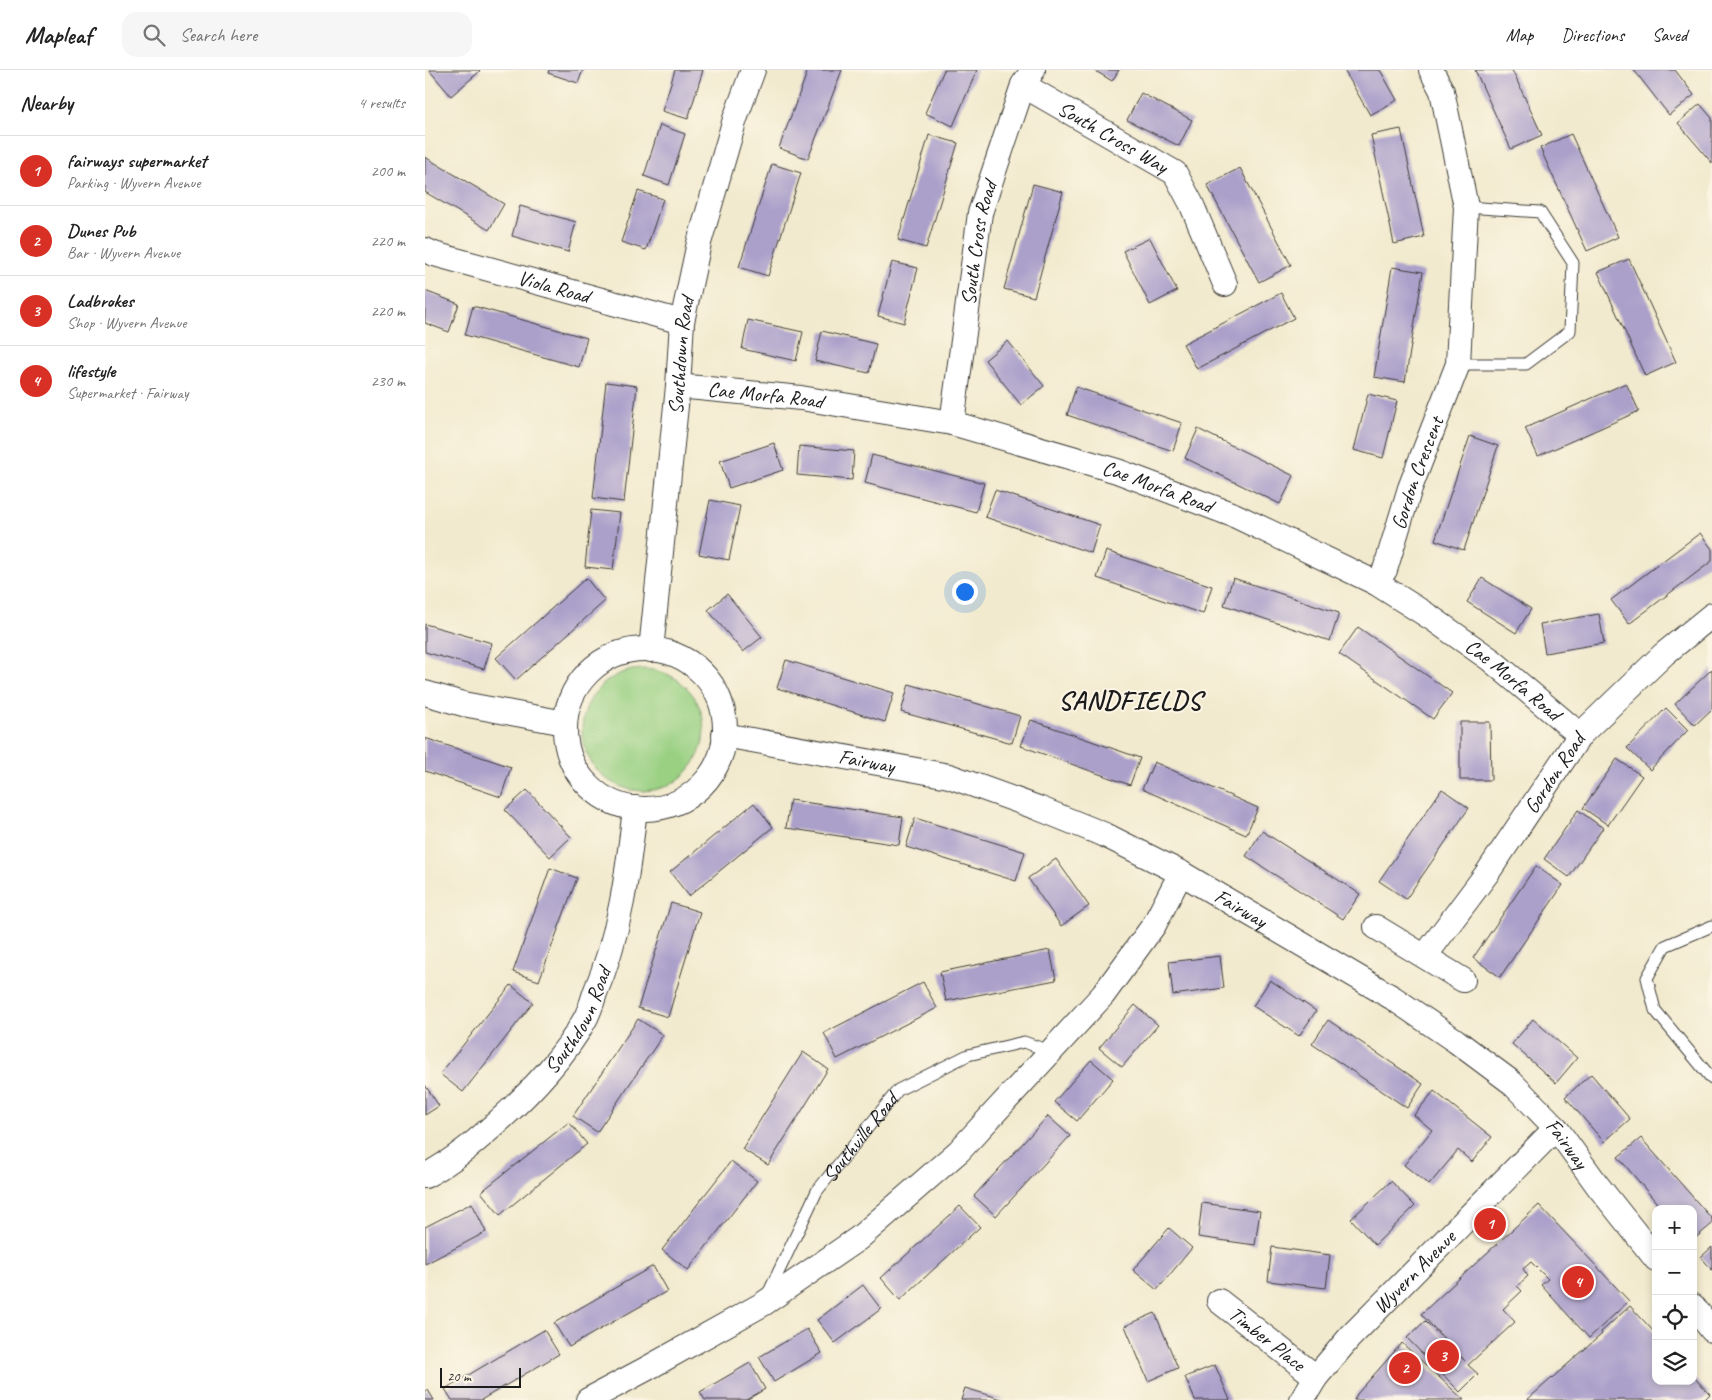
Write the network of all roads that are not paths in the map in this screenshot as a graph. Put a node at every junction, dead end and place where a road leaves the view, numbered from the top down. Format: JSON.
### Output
{"nodes":[{"id":1,"x":753,"y":70,"type":"edge"},
{"id":2,"x":1431,"y":70,"type":"edge"},
{"id":3,"x":1028,"y":78,"type":"edge"},
{"id":4,"x":1466,"y":207,"type":"junction"},
{"id":5,"x":425,"y":250,"type":"edge"},
{"id":6,"x":1225,"y":284,"type":"dead end"},
{"id":7,"x":682,"y":322,"type":"junction"},
{"id":8,"x":1458,"y":364,"type":"junction"},
{"id":9,"x":678,"y":386,"type":"junction"},
{"id":10,"x":952,"y":424,"type":"junction"},
{"id":11,"x":1375,"y":583,"type":"junction"},
{"id":12,"x":1712,"y":615,"type":"edge"},
{"id":13,"x":651,"y":650,"type":"junction"},
{"id":14,"x":425,"y":692,"type":"edge"},
{"id":15,"x":565,"y":723,"type":"junction"},
{"id":16,"x":724,"y":735,"type":"junction"},
{"id":17,"x":1581,"y":735,"type":"junction"},
{"id":18,"x":635,"y":808,"type":"junction"},
{"id":19,"x":1181,"y":873,"type":"junction"},
{"id":20,"x":1712,"y":926,"type":"edge"},
{"id":21,"x":1376,"y":927,"type":"dead end"},
{"id":22,"x":1425,"y":956,"type":"junction"},
{"id":23,"x":1463,"y":980,"type":"dead end"},
{"id":24,"x":1049,"y":1051,"type":"junction"},
{"id":25,"x":1712,"y":1079,"type":"edge"},
{"id":26,"x":1556,"y":1128,"type":"junction"},
{"id":27,"x":425,"y":1176,"type":"edge"},
{"id":28,"x":1652,"y":1254,"type":"edge"},
{"id":29,"x":1219,"y":1301,"type":"dead end"},
{"id":30,"x":763,"y":1304,"type":"junction"},
{"id":31,"x":1697,"y":1311,"type":"edge"},
{"id":32,"x":1712,"y":1330,"type":"edge"},
{"id":33,"x":1316,"y":1377,"type":"junction"},
{"id":34,"x":588,"y":1400,"type":"edge"},
{"id":35,"x":1302,"y":1400,"type":"edge"}],
"edges":[{"from":1,"to":7,"type":"street","name":"Southdown Road"},
{"from":2,"to":4,"type":"street","name":"Gordon Crescent"},
{"from":3,"to":6,"type":"street","name":"South Cross Way"},
{"from":3,"to":10,"type":"street","name":"South Cross Road"},
{"from":4,"to":8,"type":"street","name":"Gordon Crescent"},
{"from":4,"to":8,"type":"lane"},
{"from":5,"to":7,"type":"street","name":"Viola Road"},
{"from":7,"to":9,"type":"street","name":"Southdown Road"},
{"from":8,"to":11,"type":"street","name":"Gordon Crescent"},
{"from":9,"to":10,"type":"street","name":"Cae Morfa Road"},
{"from":9,"to":13,"type":"street","name":"Southdown Road"},
{"from":10,"to":11,"type":"street","name":"Cae Morfa Road"},
{"from":11,"to":17,"type":"street","name":"Cae Morfa Road"},
{"from":12,"to":17,"type":"street","name":"Gordon Road"},
{"from":13,"to":15,"type":"street"},
{"from":13,"to":16,"type":"street"},
{"from":14,"to":15,"type":"street"},
{"from":15,"to":18,"type":"street"},
{"from":16,"to":18,"type":"street"},
{"from":16,"to":19,"type":"street","name":"Fairway"},
{"from":17,"to":22,"type":"street","name":"Gordon Road"},
{"from":18,"to":27,"type":"street","name":"Southdown Road"},
{"from":19,"to":24,"type":"street"},
{"from":19,"to":26,"type":"street","name":"Fairway"},
{"from":20,"to":25,"type":"lane"},
{"from":21,"to":22,"type":"street"},
{"from":22,"to":23,"type":"street"},
{"from":24,"to":30,"type":"street"},
{"from":24,"to":30,"type":"lane","name":"Southville Road"},
{"from":26,"to":28,"type":"street","name":"Fairway"},
{"from":26,"to":33,"type":"street","name":"Wyvern Avenue"},
{"from":29,"to":33,"type":"street","name":"Timber Place"},
{"from":30,"to":34,"type":"street"},
{"from":31,"to":32,"type":"street"},
{"from":33,"to":35,"type":"street","name":"Wyvern Avenue"}]}
